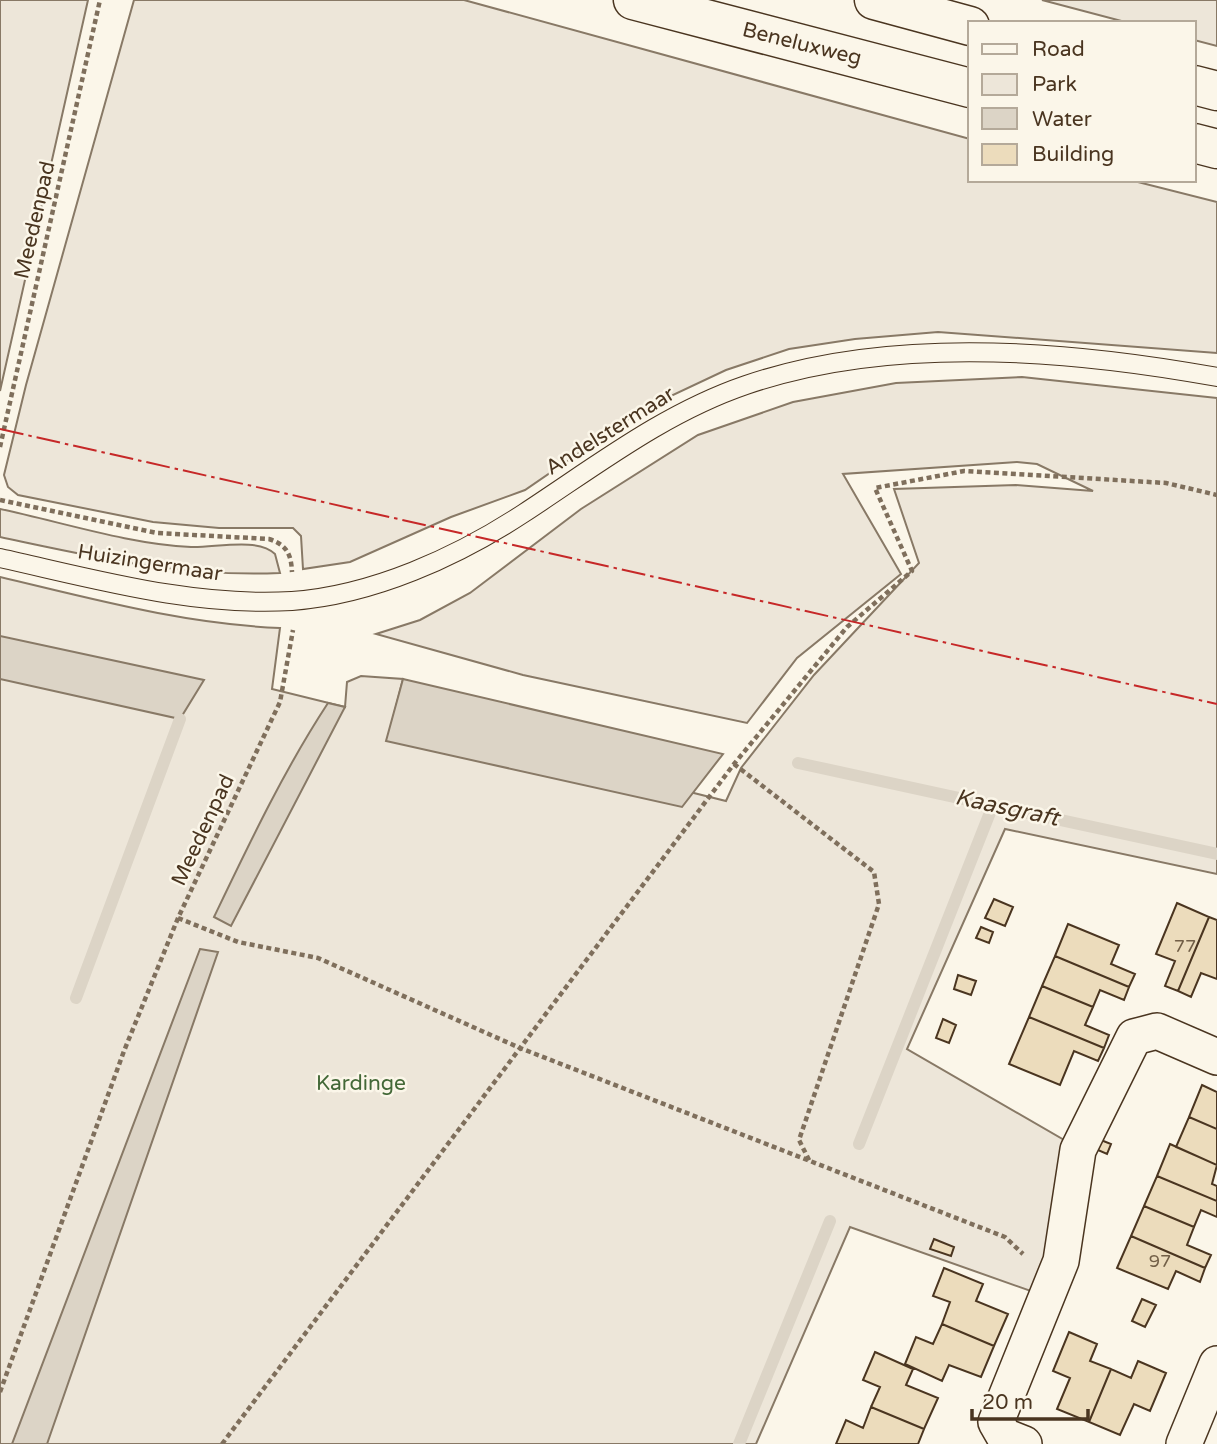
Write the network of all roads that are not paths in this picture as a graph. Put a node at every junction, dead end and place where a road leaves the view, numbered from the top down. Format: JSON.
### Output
{"nodes":[{"id":1,"x":633,"y":0,"type":"edge"},
{"id":2,"x":874,"y":0,"type":"edge"},
{"id":3,"x":968,"y":25,"type":"edge"},
{"id":4,"x":1196,"y":86,"type":"edge"},
{"id":5,"x":968,"y":87,"type":"edge"},
{"id":6,"x":1217,"y":91,"type":"edge"},
{"id":7,"x":1196,"y":144,"type":"edge"},
{"id":8,"x":1217,"y":149,"type":"edge"},
{"id":9,"x":1217,"y":377,"type":"edge"},
{"id":10,"x":0,"y":558,"type":"edge"},
{"id":11,"x":294,"y":601,"type":"joint"},
{"id":12,"x":1217,"y":1057,"type":"edge"},
{"id":13,"x":1217,"y":1364,"type":"edge"},
{"id":14,"x":1024,"y":1444,"type":"edge"},
{"id":15,"x":1184,"y":1444,"type":"edge"}],
"edges":[{"from":1,"to":5,"type":"highway","name":"Beneluxweg"},
{"from":2,"to":3,"type":"highway"},
{"from":4,"to":6,"type":"highway"},
{"from":7,"to":8,"type":"highway"},
{"from":9,"to":11,"type":"lane","name":"Andelstermaar"},
{"from":10,"to":11,"type":"lane","name":"Huizingermaar"},
{"from":12,"to":14,"type":"street"},
{"from":13,"to":15,"type":"street"}]}
